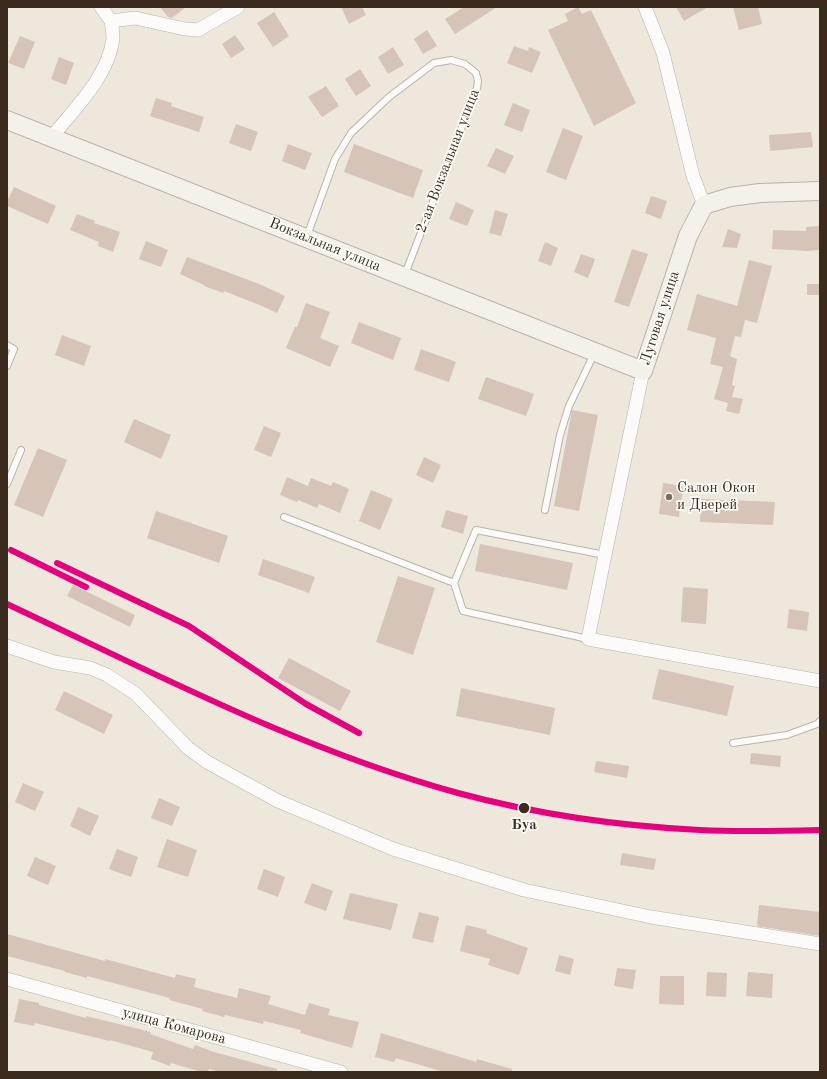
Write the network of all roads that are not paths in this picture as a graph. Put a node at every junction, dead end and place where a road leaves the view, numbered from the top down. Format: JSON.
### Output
{"nodes":[{"id":1,"x":101,"y":7,"type":"edge"},
{"id":2,"x":238,"y":7,"type":"edge"},
{"id":3,"x":645,"y":7,"type":"edge"},
{"id":4,"x":111,"y":21,"type":"junction"},
{"id":5,"x":7,"y":120,"type":"edge"},
{"id":6,"x":51,"y":138,"type":"junction"},
{"id":7,"x":820,"y":191,"type":"edge"},
{"id":8,"x":704,"y":205,"type":"junction"},
{"id":9,"x":307,"y":238,"type":"junction"},
{"id":10,"x":404,"y":276,"type":"junction"},
{"id":11,"x":7,"y":345,"type":"edge"},
{"id":12,"x":596,"y":352,"type":"junction"},
{"id":13,"x":7,"y":366,"type":"edge"},
{"id":14,"x":643,"y":370,"type":"junction"},
{"id":15,"x":21,"y":450,"type":"dead end"},
{"id":16,"x":7,"y":484,"type":"edge"},
{"id":17,"x":544,"y":510,"type":"dead end"},
{"id":18,"x":284,"y":517,"type":"dead end"},
{"id":19,"x":604,"y":554,"type":"junction"},
{"id":20,"x":454,"y":583,"type":"junction"},
{"id":21,"x":588,"y":639,"type":"junction"},
{"id":22,"x":7,"y":646,"type":"edge"},
{"id":23,"x":820,"y":681,"type":"edge"},
{"id":24,"x":820,"y":721,"type":"edge"},
{"id":25,"x":733,"y":743,"type":"dead end"},
{"id":26,"x":820,"y":944,"type":"edge"},
{"id":27,"x":7,"y":979,"type":"edge"},
{"id":28,"x":341,"y":1072,"type":"edge"}],
"edges":[{"from":1,"to":4,"type":"street"},
{"from":2,"to":4,"type":"street"},
{"from":3,"to":8,"type":"street"},
{"from":4,"to":6,"type":"street"},
{"from":5,"to":6,"type":"street","name":"Вокзальная улица"},
{"from":6,"to":9,"type":"street","name":"Вокзальная улица"},
{"from":7,"to":8,"type":"street"},
{"from":8,"to":14,"type":"street","name":"Луговая улица"},
{"from":9,"to":10,"type":"street","name":"Вокзальная улица"},
{"from":9,"to":10,"type":"lane","name":"2-ая Вокзальная улица"},
{"from":10,"to":12,"type":"street","name":"Вокзальная улица"},
{"from":11,"to":13,"type":"lane"},
{"from":12,"to":14,"type":"street","name":"Вокзальная улица"},
{"from":12,"to":17,"type":"lane"},
{"from":14,"to":19,"type":"street","name":"Луговая улица"},
{"from":15,"to":16,"type":"lane"},
{"from":18,"to":20,"type":"lane"},
{"from":19,"to":20,"type":"lane"},
{"from":19,"to":21,"type":"street","name":"Луговая улица"},
{"from":20,"to":21,"type":"lane"},
{"from":21,"to":23,"type":"street"},
{"from":22,"to":26,"type":"street"},
{"from":24,"to":25,"type":"lane"},
{"from":27,"to":28,"type":"street","name":"улица Комарова"}]}
